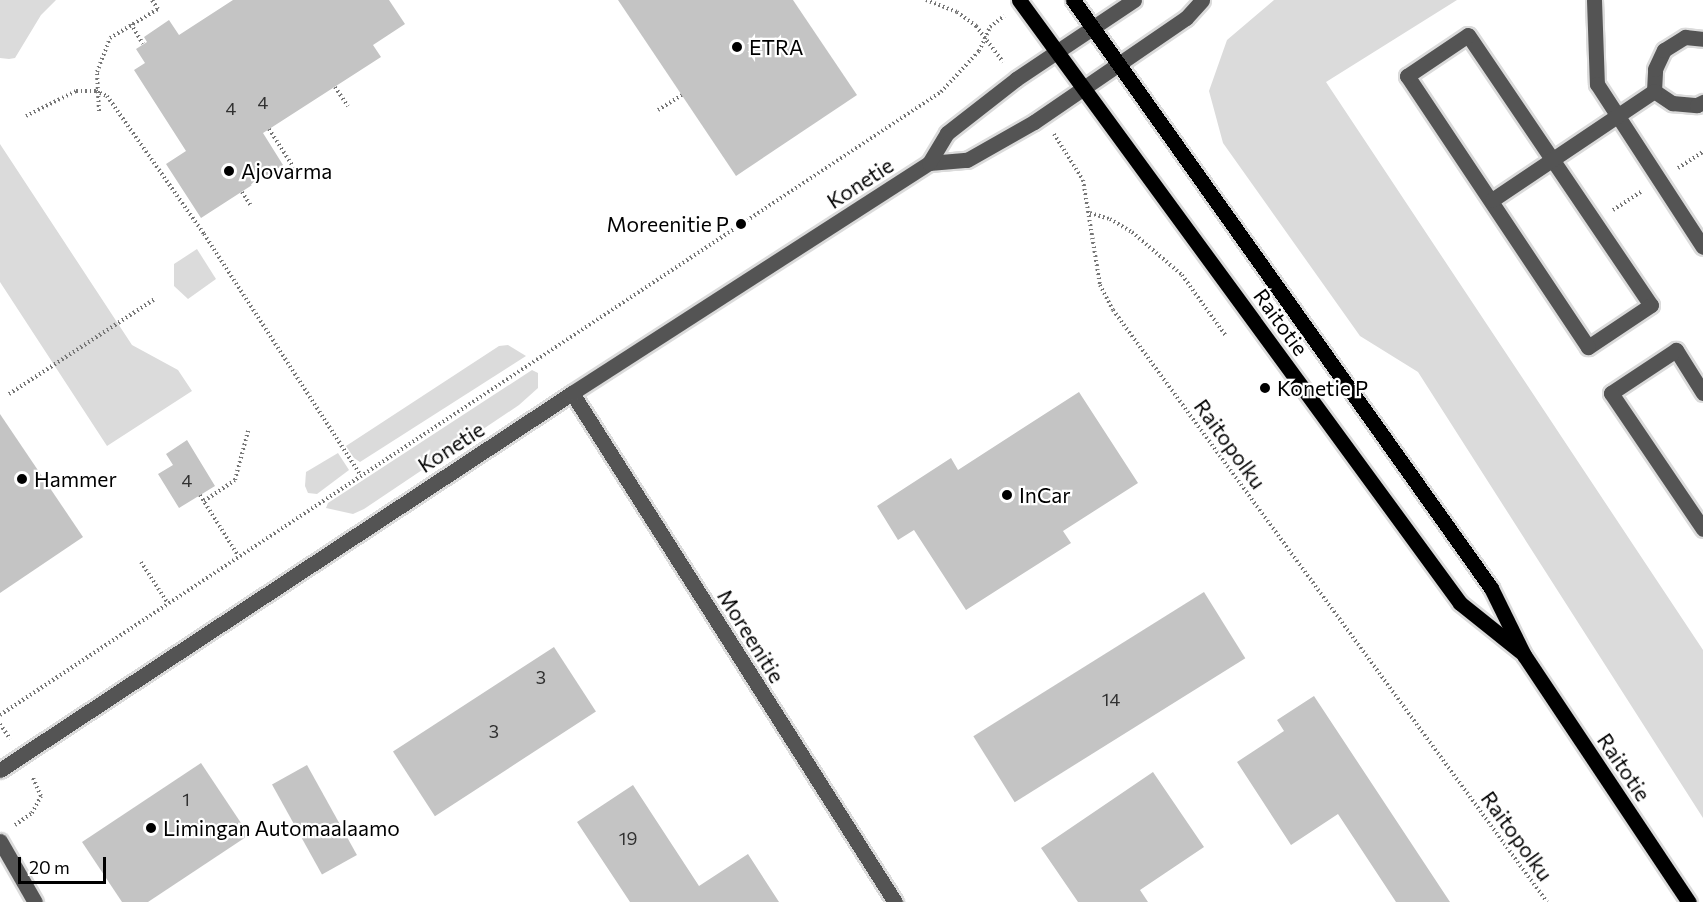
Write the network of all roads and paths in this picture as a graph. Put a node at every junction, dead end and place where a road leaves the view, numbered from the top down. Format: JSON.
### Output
{"nodes":[{"id":1,"x":152,"y":0,"type":"edge"},
{"id":2,"x":926,"y":0,"type":"edge"},
{"id":3,"x":1019,"y":0,"type":"edge"},
{"id":4,"x":1073,"y":0,"type":"edge"},
{"id":5,"x":1134,"y":0,"type":"edge"},
{"id":6,"x":1202,"y":0,"type":"edge"},
{"id":7,"x":1594,"y":0,"type":"edge"},
{"id":8,"x":131,"y":24,"type":"junction"},
{"id":9,"x":1093,"y":28,"type":"junction"},
{"id":10,"x":985,"y":38,"type":"junction"},
{"id":11,"x":1703,"y":39,"type":"edge"},
{"id":12,"x":142,"y":44,"type":"dead end"},
{"id":13,"x":1057,"y":51,"type":"junction"},
{"id":14,"x":1119,"y":66,"type":"junction"},
{"id":15,"x":1016,"y":79,"type":"junction"},
{"id":16,"x":335,"y":87,"type":"dead end"},
{"id":17,"x":1084,"y":89,"type":"junction"},
{"id":18,"x":96,"y":91,"type":"junction"},
{"id":19,"x":1654,"y":91,"type":"junction"},
{"id":20,"x":681,"y":95,"type":"dead end"},
{"id":21,"x":1703,"y":102,"type":"edge"},
{"id":22,"x":348,"y":106,"type":"dead end"},
{"id":23,"x":658,"y":110,"type":"dead end"},
{"id":24,"x":99,"y":111,"type":"dead end"},
{"id":25,"x":1617,"y":115,"type":"junction"},
{"id":26,"x":26,"y":116,"type":"dead end"},
{"id":27,"x":1042,"y":117,"type":"junction"},
{"id":28,"x":269,"y":129,"type":"dead end"},
{"id":29,"x":1552,"y":158,"type":"junction"},
{"id":30,"x":929,"y":163,"type":"junction"},
{"id":31,"x":299,"y":176,"type":"dead end"},
{"id":32,"x":242,"y":192,"type":"dead end"},
{"id":33,"x":1492,"y":200,"type":"junction"},
{"id":34,"x":251,"y":206,"type":"dead end"},
{"id":35,"x":1090,"y":213,"type":"junction"},
{"id":36,"x":1703,"y":247,"type":"edge"},
{"id":37,"x":155,"y":299,"type":"dead end"},
{"id":38,"x":1227,"y":336,"type":"dead end"},
{"id":39,"x":572,"y":393,"type":"junction"},
{"id":40,"x":1703,"y":393,"type":"edge"},
{"id":41,"x":9,"y":394,"type":"dead end"},
{"id":42,"x":248,"y":432,"type":"dead end"},
{"id":43,"x":360,"y":474,"type":"junction"},
{"id":44,"x":200,"y":495,"type":"dead end"},
{"id":45,"x":204,"y":501,"type":"junction"},
{"id":46,"x":1703,"y":529,"type":"edge"},
{"id":47,"x":237,"y":554,"type":"junction"},
{"id":48,"x":141,"y":562,"type":"dead end"},
{"id":49,"x":167,"y":602,"type":"junction"},
{"id":50,"x":1524,"y":655,"type":"junction"},
{"id":51,"x":0,"y":715,"type":"edge"},
{"id":52,"x":0,"y":770,"type":"edge"},
{"id":53,"x":0,"y":841,"type":"edge"},
{"id":54,"x":35,"y":902,"type":"edge"},
{"id":55,"x":895,"y":902,"type":"edge"},
{"id":56,"x":1547,"y":902,"type":"edge"},
{"id":57,"x":1689,"y":902,"type":"edge"}],
"edges":[{"from":1,"to":8,"type":"path"},
{"from":2,"to":10,"type":"path"},
{"from":3,"to":13,"type":"main road","name":"Raitotie"},
{"from":4,"to":9,"type":"main road","name":"Raitotie"},
{"from":5,"to":9,"type":"street","name":"Konetie"},
{"from":6,"to":14,"type":"street","name":"Konetie"},
{"from":7,"to":25,"type":"street"},
{"from":8,"to":12,"type":"path"},
{"from":8,"to":18,"type":"path"},
{"from":9,"to":13,"type":"street","name":"Konetie"},
{"from":9,"to":14,"type":"main road","name":"Raitotie"},
{"from":10,"to":15,"type":"path"},
{"from":10,"to":43,"type":"path"},
{"from":11,"to":19,"type":"street"},
{"from":13,"to":15,"type":"street","name":"Konetie"},
{"from":13,"to":17,"type":"main road","name":"Raitotie"},
{"from":14,"to":17,"type":"street","name":"Konetie"},
{"from":14,"to":50,"type":"main road","name":"Raitotie"},
{"from":15,"to":30,"type":"street","name":"Konetie"},
{"from":16,"to":22,"type":"path"},
{"from":17,"to":27,"type":"street","name":"Konetie"},
{"from":17,"to":50,"type":"main road","name":"Raitotie"},
{"from":18,"to":24,"type":"path"},
{"from":18,"to":26,"type":"path"},
{"from":18,"to":43,"type":"path"},
{"from":19,"to":21,"type":"street"},
{"from":19,"to":25,"type":"street"},
{"from":20,"to":23,"type":"path"},
{"from":25,"to":29,"type":"street"},
{"from":25,"to":36,"type":"street"},
{"from":27,"to":30,"type":"street","name":"Konetie"},
{"from":27,"to":35,"type":"path","name":"Raitopolku"},
{"from":28,"to":31,"type":"path"},
{"from":29,"to":33,"type":"street"},
{"from":29,"to":33,"type":"street"},
{"from":29,"to":33,"type":"street"},
{"from":30,"to":39,"type":"street","name":"Konetie"},
{"from":32,"to":34,"type":"path"},
{"from":35,"to":38,"type":"path"},
{"from":35,"to":56,"type":"path","name":"Raitopolku"},
{"from":37,"to":41,"type":"path"},
{"from":39,"to":52,"type":"street","name":"Konetie"},
{"from":39,"to":55,"type":"street","name":"Moreenitie"},
{"from":40,"to":46,"type":"street"},
{"from":42,"to":45,"type":"path"},
{"from":43,"to":47,"type":"path"},
{"from":44,"to":45,"type":"path"},
{"from":45,"to":47,"type":"path"},
{"from":47,"to":49,"type":"path"},
{"from":48,"to":49,"type":"path"},
{"from":49,"to":51,"type":"path"},
{"from":50,"to":57,"type":"main road","name":"Raitotie"},
{"from":53,"to":54,"type":"street"}]}
